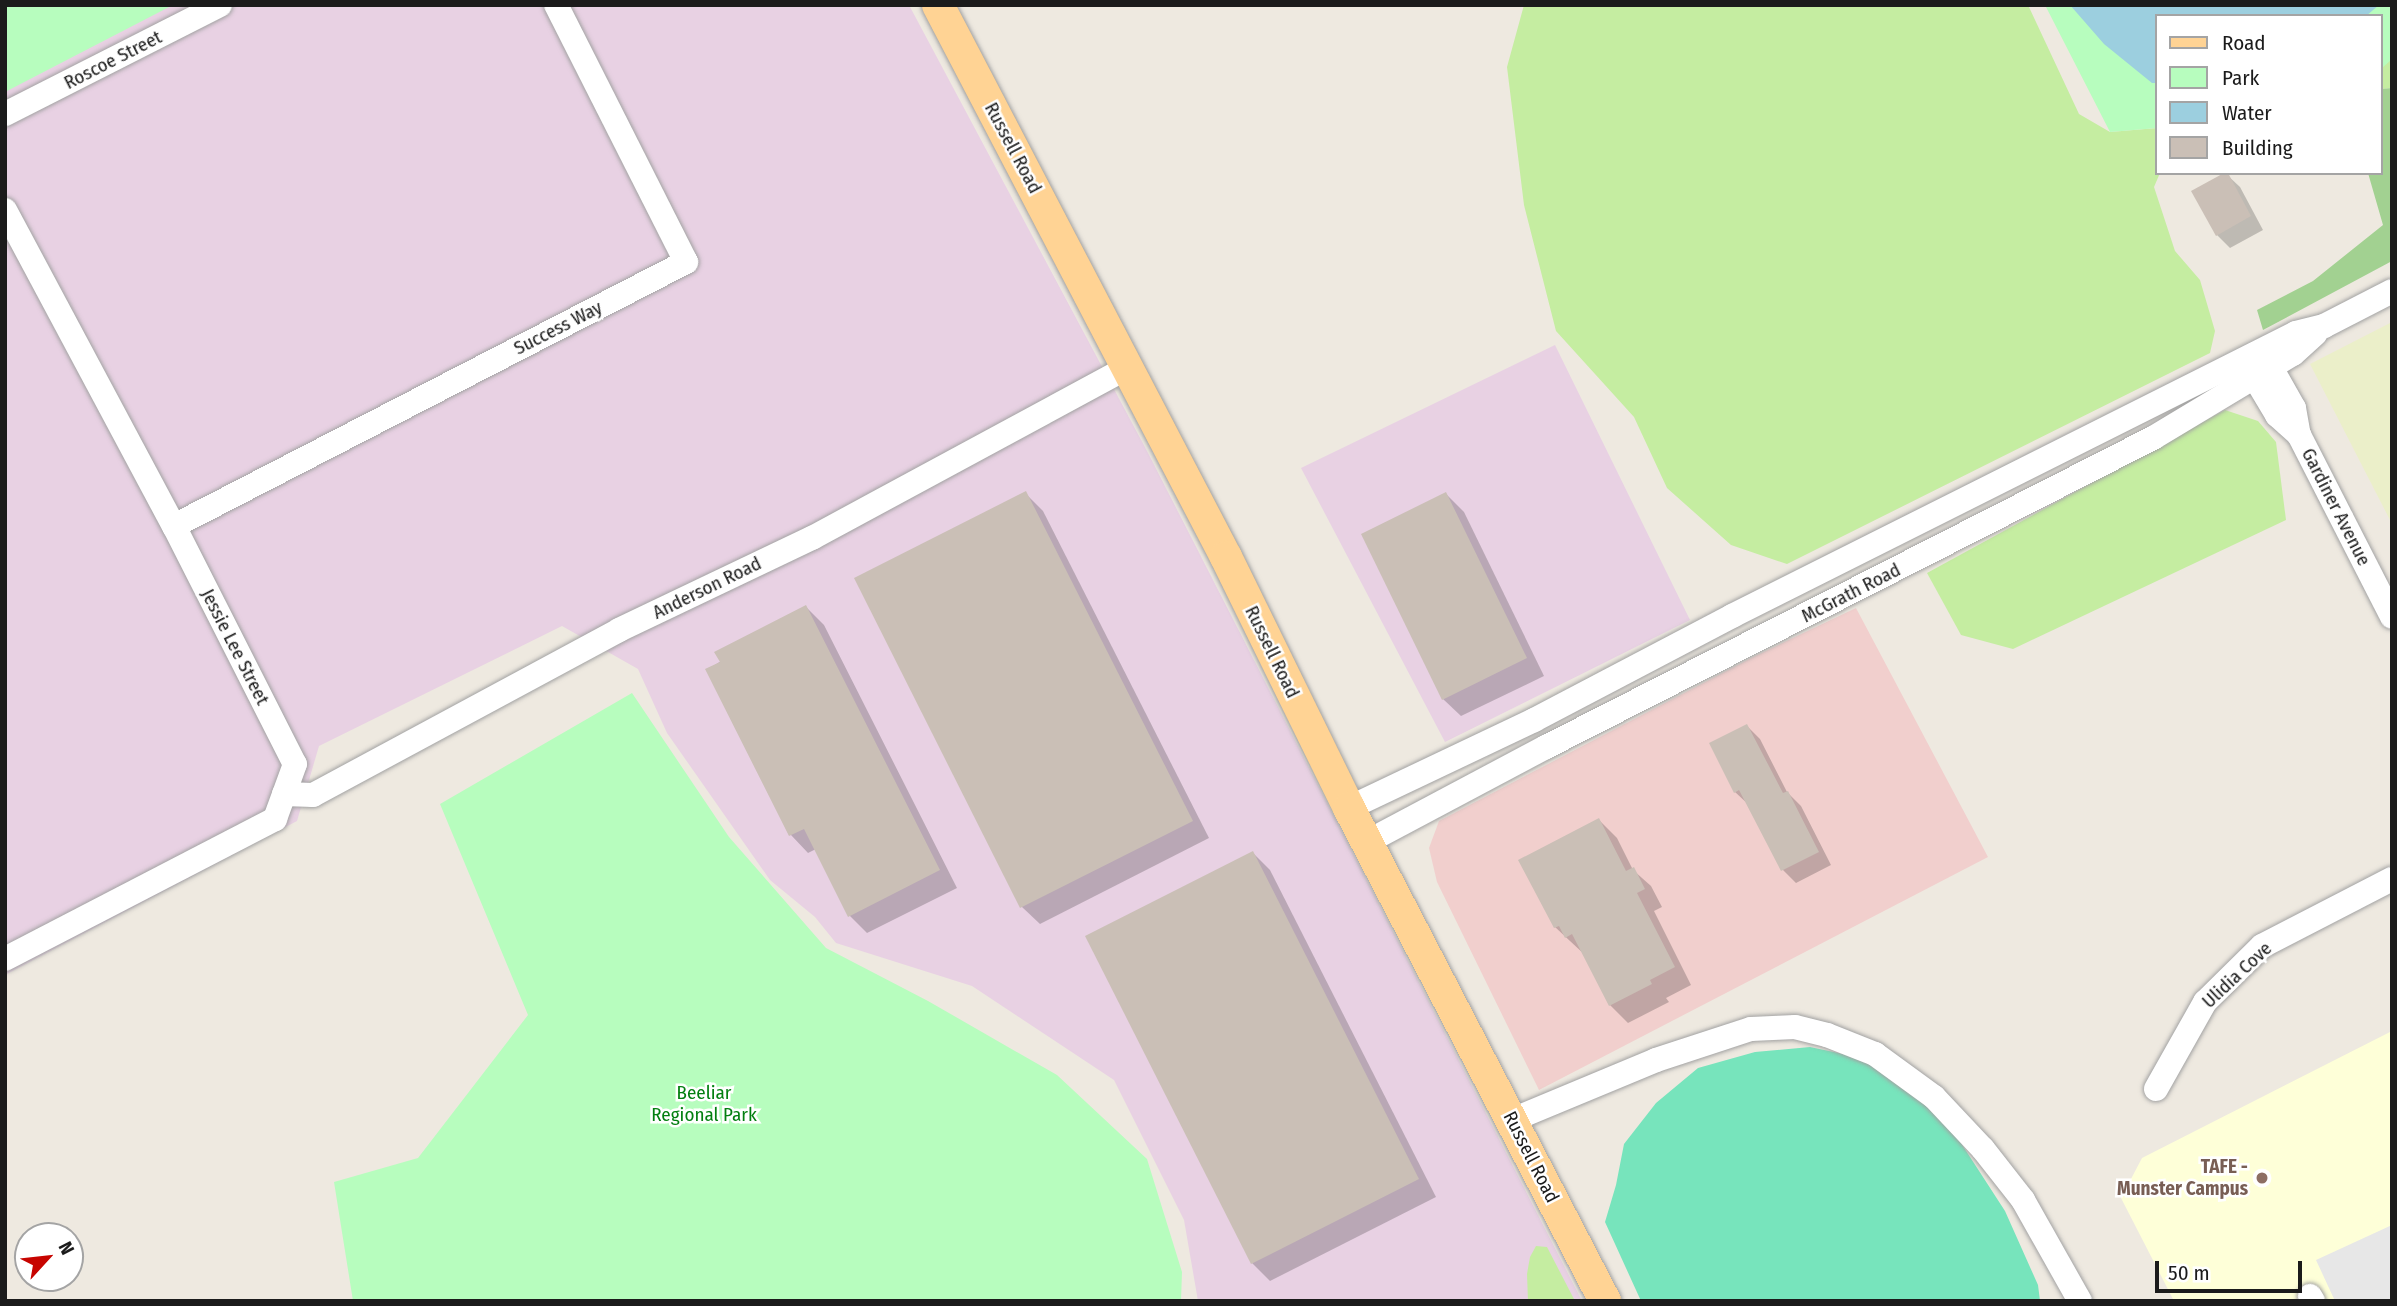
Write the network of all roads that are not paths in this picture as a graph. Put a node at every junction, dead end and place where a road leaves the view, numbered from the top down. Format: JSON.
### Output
{"nodes":[{"id":1,"x":220,"y":5,"type":"edge"},
{"id":2,"x":556,"y":5,"type":"edge"},
{"id":3,"x":938,"y":5,"type":"edge"},
{"id":4,"x":5,"y":114,"type":"edge"},
{"id":5,"x":5,"y":210,"type":"edge"},
{"id":6,"x":2392,"y":291,"type":"edge"},
{"id":7,"x":2258,"y":364,"type":"junction"},
{"id":8,"x":1128,"y":368,"type":"junction"},
{"id":9,"x":174,"y":526,"type":"junction"},
{"id":10,"x":2392,"y":617,"type":"edge"},
{"id":11,"x":284,"y":794,"type":"junction"},
{"id":12,"x":1349,"y":808,"type":"junction"},
{"id":13,"x":1367,"y":842,"type":"junction"},
{"id":14,"x":2392,"y":879,"type":"edge"},
{"id":15,"x":5,"y":959,"type":"edge"},
{"id":16,"x":2156,"y":1089,"type":"dead end"},
{"id":17,"x":1512,"y":1120,"type":"junction"},
{"id":18,"x":1605,"y":1301,"type":"edge"},
{"id":19,"x":2080,"y":1301,"type":"edge"}],
"edges":[{"from":1,"to":4,"type":"street","name":"Roscoe Street"},
{"from":2,"to":9,"type":"street","name":"Success Way"},
{"from":3,"to":8,"type":"main road","name":"Russell Road"},
{"from":5,"to":9,"type":"street","name":"Jessie Lee Street"},
{"from":6,"to":7,"type":"street","name":"McGrath Road"},
{"from":7,"to":10,"type":"street","name":"Gardiner Avenue"},
{"from":7,"to":12,"type":"street","name":"McGrath Road"},
{"from":7,"to":13,"type":"street","name":"McGrath Road"},
{"from":8,"to":11,"type":"street","name":"Anderson Road"},
{"from":8,"to":12,"type":"main road","name":"Russell Road"},
{"from":9,"to":11,"type":"street","name":"Jessie Lee Street"},
{"from":11,"to":15,"type":"street","name":"Jessie Lee Street"},
{"from":12,"to":13,"type":"main road","name":"Russell Road"},
{"from":13,"to":17,"type":"main road","name":"Russell Road"},
{"from":14,"to":16,"type":"street","name":"Ulidia Cove"},
{"from":17,"to":18,"type":"main road","name":"Russell Road"},
{"from":17,"to":19,"type":"street"}]}
